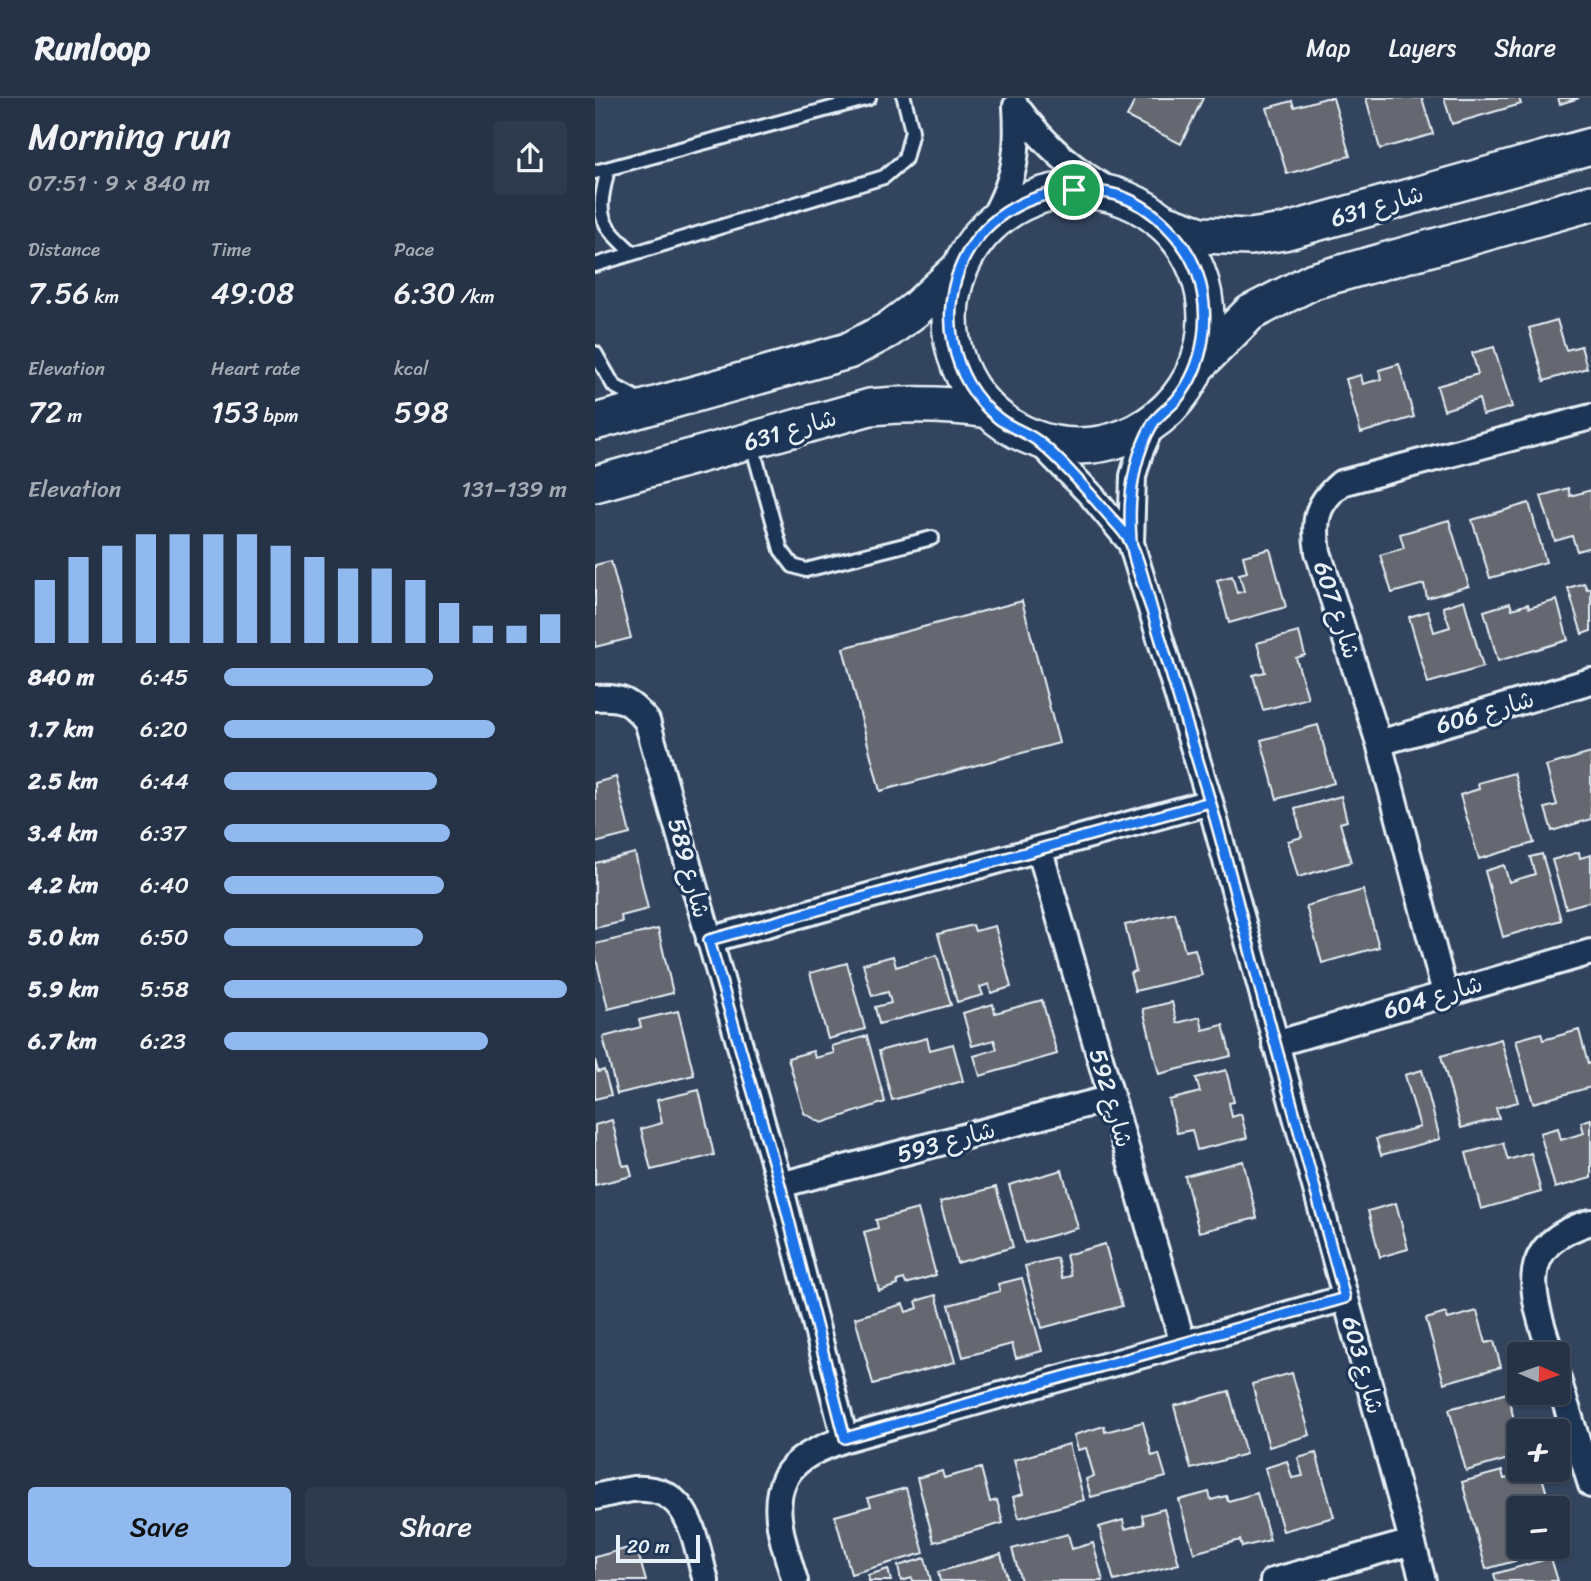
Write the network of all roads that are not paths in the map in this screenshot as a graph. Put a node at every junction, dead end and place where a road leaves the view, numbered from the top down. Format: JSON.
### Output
{"nodes":[{"id":1,"x":869,"y":98,"type":"edge"},
{"id":2,"x":904,"y":98,"type":"edge"},
{"id":3,"x":1015,"y":102,"type":"edge"},
{"id":4,"x":1591,"y":145,"type":"edge"},
{"id":5,"x":601,"y":170,"type":"edge"},
{"id":6,"x":1119,"y":195,"type":"junction"},
{"id":7,"x":1591,"y":203,"type":"edge"},
{"id":8,"x":1161,"y":221,"type":"junction"},
{"id":9,"x":991,"y":222,"type":"junction"},
{"id":10,"x":633,"y":253,"type":"junction"},
{"id":11,"x":595,"y":265,"type":"edge"},
{"id":12,"x":960,"y":268,"type":"junction"},
{"id":13,"x":595,"y":353,"type":"edge"},
{"id":14,"x":1195,"y":368,"type":"junction"},
{"id":15,"x":652,"y":406,"type":"junction"},
{"id":16,"x":989,"y":410,"type":"junction"},
{"id":17,"x":1591,"y":417,"type":"edge"},
{"id":18,"x":595,"y":422,"type":"edge"},
{"id":19,"x":1153,"y":422,"type":"junction"},
{"id":20,"x":1037,"y":440,"type":"junction"},
{"id":21,"x":751,"y":441,"type":"junction"},
{"id":22,"x":595,"y":484,"type":"edge"},
{"id":23,"x":932,"y":538,"type":"dead end"},
{"id":24,"x":1131,"y":543,"type":"junction"},
{"id":25,"x":1591,"y":681,"type":"edge"},
{"id":26,"x":595,"y":698,"type":"edge"},
{"id":27,"x":1379,"y":743,"type":"junction"},
{"id":28,"x":1210,"y":802,"type":"junction"},
{"id":29,"x":1040,"y":851,"type":"junction"},
{"id":30,"x":709,"y":940,"type":"junction"},
{"id":31,"x":1591,"y":951,"type":"edge"},
{"id":32,"x":1445,"y":993,"type":"junction"},
{"id":33,"x":1275,"y":1044,"type":"junction"},
{"id":34,"x":1111,"y":1098,"type":"junction"},
{"id":35,"x":780,"y":1185,"type":"junction"},
{"id":36,"x":1591,"y":1222,"type":"edge"},
{"id":37,"x":1345,"y":1298,"type":"junction"},
{"id":38,"x":1547,"y":1342,"type":"edge"},
{"id":39,"x":1183,"y":1344,"type":"junction"},
{"id":40,"x":1566,"y":1405,"type":"edge"},
{"id":41,"x":845,"y":1438,"type":"junction"},
{"id":42,"x":1591,"y":1485,"type":"edge"},
{"id":43,"x":595,"y":1497,"type":"edge"},
{"id":44,"x":1412,"y":1542,"type":"junction"},
{"id":45,"x":706,"y":1581,"type":"edge"},
{"id":46,"x":795,"y":1581,"type":"edge"},
{"id":47,"x":1273,"y":1581,"type":"edge"},
{"id":48,"x":1423,"y":1581,"type":"edge"}],
"edges":[{"from":1,"to":5,"type":"lane"},
{"from":2,"to":10,"type":"lane"},
{"from":3,"to":6,"type":"street"},
{"from":3,"to":9,"type":"street"},
{"from":4,"to":8,"type":"main road","name":"شارع 631"},
{"from":5,"to":10,"type":"lane"},
{"from":6,"to":8,"type":"main road"},
{"from":6,"to":9,"type":"main road"},
{"from":7,"to":14,"type":"main road"},
{"from":8,"to":14,"type":"main road"},
{"from":9,"to":12,"type":"main road"},
{"from":10,"to":11,"type":"lane"},
{"from":12,"to":15,"type":"main road"},
{"from":12,"to":16,"type":"main road"},
{"from":13,"to":15,"type":"lane"},
{"from":14,"to":19,"type":"main road"},
{"from":15,"to":18,"type":"main road"},
{"from":16,"to":20,"type":"main road"},
{"from":16,"to":21,"type":"main road","name":"شارع 631"},
{"from":17,"to":27,"type":"street","name":"شارع 607"},
{"from":19,"to":20,"type":"main road"},
{"from":19,"to":24,"type":"street","name":"شارع 603"},
{"from":20,"to":24,"type":"street","name":"شارع 603"},
{"from":21,"to":22,"type":"main road","name":"شارع 631"},
{"from":21,"to":23,"type":"lane"},
{"from":24,"to":28,"type":"street","name":"شارع 603"},
{"from":25,"to":27,"type":"street","name":"شارع 606"},
{"from":26,"to":30,"type":"street","name":"شارع 589"},
{"from":27,"to":32,"type":"street","name":"شارع 607"},
{"from":28,"to":29,"type":"street"},
{"from":28,"to":33,"type":"street","name":"شارع 603"},
{"from":29,"to":30,"type":"street"},
{"from":29,"to":34,"type":"street","name":"شارع 592"},
{"from":30,"to":35,"type":"street","name":"شارع 589"},
{"from":31,"to":32,"type":"street","name":"شارع 604"},
{"from":32,"to":33,"type":"street","name":"شارع 604"},
{"from":33,"to":37,"type":"street","name":"شارع 603"},
{"from":34,"to":35,"type":"street","name":"شارع 593"},
{"from":34,"to":39,"type":"street","name":"شارع 592"},
{"from":35,"to":41,"type":"street","name":"شارع 589"},
{"from":36,"to":38,"type":"street"},
{"from":37,"to":39,"type":"street"},
{"from":37,"to":44,"type":"street","name":"شارع 603"},
{"from":39,"to":41,"type":"street"},
{"from":40,"to":42,"type":"street"},
{"from":41,"to":46,"type":"street"},
{"from":43,"to":45,"type":"street"},
{"from":44,"to":47,"type":"street"},
{"from":44,"to":48,"type":"street","name":"شارع 603"}]}
